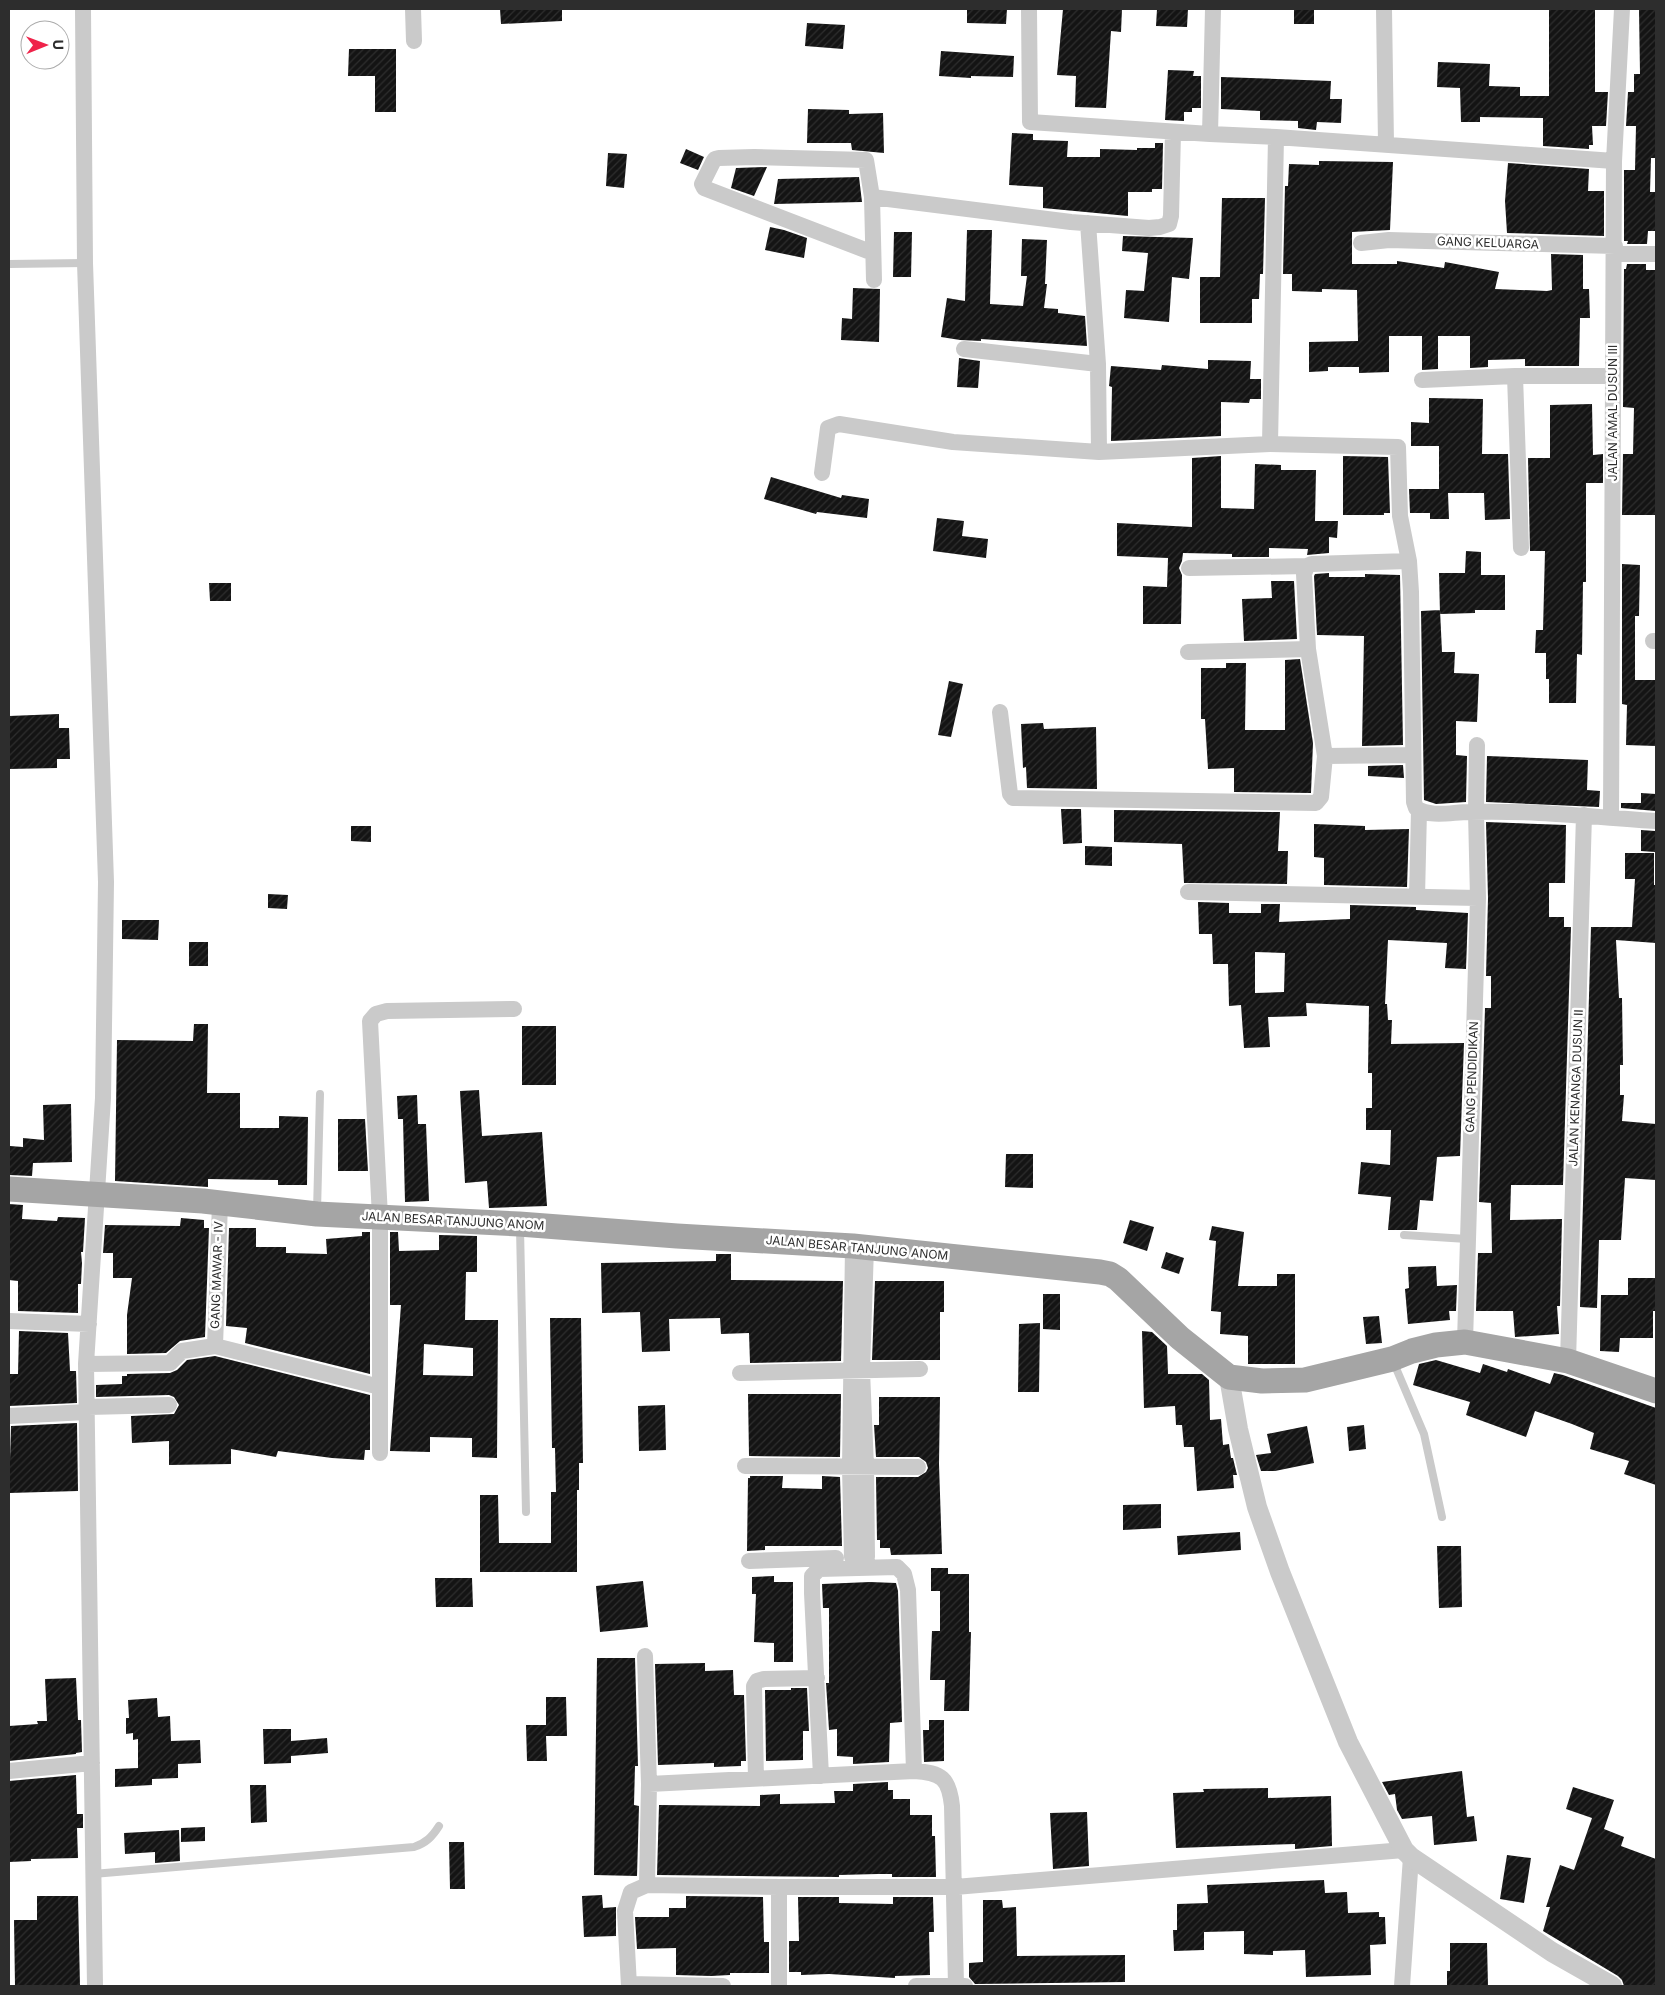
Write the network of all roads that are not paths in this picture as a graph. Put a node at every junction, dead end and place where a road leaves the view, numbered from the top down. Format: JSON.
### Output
{"nodes":[{"id":1,"x":83,"y":9,"type":"edge"},
{"id":2,"x":413,"y":9,"type":"edge"},
{"id":3,"x":1029,"y":9,"type":"edge"},
{"id":4,"x":1213,"y":9,"type":"edge"},
{"id":5,"x":1384,"y":9,"type":"edge"},
{"id":6,"x":1622,"y":9,"type":"edge"},
{"id":7,"x":414,"y":41,"type":"dead end"},
{"id":8,"x":1173,"y":132,"type":"junction"},
{"id":9,"x":1210,"y":134,"type":"junction"},
{"id":10,"x":1276,"y":137,"type":"junction"},
{"id":11,"x":1386,"y":144,"type":"junction"},
{"id":12,"x":1614,"y":161,"type":"junction"},
{"id":13,"x":872,"y":197,"type":"junction"},
{"id":14,"x":1088,"y":223,"type":"junction"},
{"id":15,"x":1362,"y":242,"type":"dead end"},
{"id":16,"x":1614,"y":250,"type":"junction"},
{"id":17,"x":873,"y":253,"type":"junction"},
{"id":18,"x":1656,"y":254,"type":"edge"},
{"id":19,"x":85,"y":263,"type":"junction"},
{"id":20,"x":9,"y":264,"type":"edge"},
{"id":21,"x":874,"y":280,"type":"dead end"},
{"id":22,"x":964,"y":349,"type":"dead end"},
{"id":23,"x":1098,"y":364,"type":"junction"},
{"id":24,"x":1515,"y":376,"type":"junction"},
{"id":25,"x":1612,"y":376,"type":"junction"},
{"id":26,"x":1422,"y":380,"type":"dead end"},
{"id":27,"x":1270,"y":444,"type":"junction"},
{"id":28,"x":1099,"y":452,"type":"junction"},
{"id":29,"x":822,"y":473,"type":"dead end"},
{"id":30,"x":1521,"y":548,"type":"dead end"},
{"id":31,"x":1409,"y":561,"type":"junction"},
{"id":32,"x":1307,"y":566,"type":"junction"},
{"id":33,"x":1189,"y":568,"type":"dead end"},
{"id":34,"x":1308,"y":649,"type":"junction"},
{"id":35,"x":1188,"y":652,"type":"dead end"},
{"id":36,"x":1000,"y":712,"type":"dead end"},
{"id":37,"x":1477,"y":745,"type":"dead end"},
{"id":38,"x":1325,"y":756,"type":"junction"},
{"id":39,"x":1413,"y":756,"type":"junction"},
{"id":40,"x":1419,"y":810,"type":"junction"},
{"id":41,"x":1476,"y":812,"type":"junction"},
{"id":42,"x":1584,"y":815,"type":"junction"},
{"id":43,"x":1611,"y":818,"type":"junction"},
{"id":44,"x":1656,"y":821,"type":"edge"},
{"id":45,"x":1188,"y":892,"type":"dead end"},
{"id":46,"x":1418,"y":898,"type":"junction"},
{"id":47,"x":1478,"y":898,"type":"junction"},
{"id":48,"x":514,"y":1009,"type":"dead end"},
{"id":49,"x":320,"y":1094,"type":"dead end"},
{"id":50,"x":9,"y":1189,"type":"edge"},
{"id":51,"x":97,"y":1195,"type":"junction"},
{"id":52,"x":220,"y":1203,"type":"junction"},
{"id":53,"x":317,"y":1214,"type":"junction"},
{"id":54,"x":380,"y":1216,"type":"junction"},
{"id":55,"x":519,"y":1224,"type":"junction"},
{"id":56,"x":1404,"y":1235,"type":"dead end"},
{"id":57,"x":1467,"y":1239,"type":"junction"},
{"id":58,"x":859,"y":1246,"type":"junction"},
{"id":59,"x":9,"y":1321,"type":"edge"},
{"id":60,"x":89,"y":1324,"type":"junction"},
{"id":61,"x":1464,"y":1342,"type":"junction"},
{"id":62,"x":215,"y":1346,"type":"junction"},
{"id":63,"x":1392,"y":1359,"type":"junction"},
{"id":64,"x":1568,"y":1362,"type":"junction"},
{"id":65,"x":86,"y":1364,"type":"junction"},
{"id":66,"x":920,"y":1369,"type":"dead end"},
{"id":67,"x":857,"y":1371,"type":"junction"},
{"id":68,"x":740,"y":1373,"type":"dead end"},
{"id":69,"x":1229,"y":1377,"type":"junction"},
{"id":70,"x":380,"y":1387,"type":"junction"},
{"id":71,"x":1656,"y":1391,"type":"edge"},
{"id":72,"x":169,"y":1405,"type":"dead end"},
{"id":73,"x":88,"y":1410,"type":"junction"},
{"id":74,"x":9,"y":1416,"type":"edge"},
{"id":75,"x":380,"y":1453,"type":"dead end"},
{"id":76,"x":745,"y":1466,"type":"dead end"},
{"id":77,"x":858,"y":1467,"type":"junction"},
{"id":78,"x":918,"y":1467,"type":"dead end"},
{"id":79,"x":526,"y":1512,"type":"dead end"},
{"id":80,"x":1442,"y":1517,"type":"dead end"},
{"id":81,"x":898,"y":1556,"type":"dead end"},
{"id":82,"x":859,"y":1557,"type":"junction"},
{"id":83,"x":749,"y":1561,"type":"dead end"},
{"id":84,"x":645,"y":1656,"type":"dead end"},
{"id":85,"x":817,"y":1678,"type":"junction"},
{"id":86,"x":92,"y":1763,"type":"junction"},
{"id":87,"x":9,"y":1770,"type":"edge"},
{"id":88,"x":914,"y":1771,"type":"junction"},
{"id":89,"x":821,"y":1776,"type":"junction"},
{"id":90,"x":756,"y":1778,"type":"junction"},
{"id":91,"x":649,"y":1784,"type":"junction"},
{"id":92,"x":439,"y":1826,"type":"dead end"},
{"id":93,"x":1408,"y":1853,"type":"junction"},
{"id":94,"x":93,"y":1874,"type":"junction"},
{"id":95,"x":647,"y":1885,"type":"junction"},
{"id":96,"x":780,"y":1887,"type":"junction"},
{"id":97,"x":954,"y":1887,"type":"junction"},
{"id":98,"x":629,"y":1985,"type":"edge"},
{"id":99,"x":95,"y":1986,"type":"edge"},
{"id":100,"x":724,"y":1986,"type":"edge"},
{"id":101,"x":779,"y":1986,"type":"edge"},
{"id":102,"x":916,"y":1986,"type":"edge"},
{"id":103,"x":960,"y":1986,"type":"edge"},
{"id":104,"x":1402,"y":1986,"type":"edge"},
{"id":105,"x":1612,"y":1986,"type":"edge"}],
"edges":[{"from":1,"to":19,"type":"street"},
{"from":2,"to":7,"type":"street"},
{"from":3,"to":8,"type":"street"},
{"from":4,"to":9,"type":"street"},
{"from":5,"to":11,"type":"street"},
{"from":6,"to":12,"type":"street","name":"JALAN AMAL DUSUN III"},
{"from":8,"to":9,"type":"street"},
{"from":8,"to":14,"type":"street"},
{"from":9,"to":10,"type":"street"},
{"from":10,"to":11,"type":"street"},
{"from":10,"to":27,"type":"street"},
{"from":11,"to":12,"type":"street"},
{"from":12,"to":16,"type":"street","name":"JALAN AMAL DUSUN III"},
{"from":13,"to":14,"type":"street"},
{"from":13,"to":17,"type":"street"},
{"from":13,"to":17,"type":"street"},
{"from":14,"to":23,"type":"street"},
{"from":15,"to":16,"type":"street","name":"GANG KELUARGA"},
{"from":16,"to":18,"type":"street","name":"GANG KELUARGA"},
{"from":16,"to":25,"type":"street","name":"JALAN AMAL DUSUN III"},
{"from":17,"to":21,"type":"street"},
{"from":19,"to":20,"type":"lane"},
{"from":19,"to":51,"type":"street"},
{"from":22,"to":23,"type":"street"},
{"from":23,"to":28,"type":"street"},
{"from":24,"to":25,"type":"street"},
{"from":24,"to":26,"type":"street"},
{"from":24,"to":30,"type":"street"},
{"from":25,"to":43,"type":"street","name":"JALAN AMAL DUSUN III"},
{"from":27,"to":28,"type":"street"},
{"from":27,"to":31,"type":"street"},
{"from":28,"to":29,"type":"street"},
{"from":31,"to":32,"type":"street"},
{"from":31,"to":39,"type":"street"},
{"from":32,"to":33,"type":"street"},
{"from":32,"to":34,"type":"street"},
{"from":34,"to":35,"type":"street"},
{"from":34,"to":38,"type":"street"},
{"from":36,"to":38,"type":"street"},
{"from":37,"to":41,"type":"street","name":"GANG PENDIDIKAN"},
{"from":38,"to":39,"type":"street"},
{"from":39,"to":40,"type":"street"},
{"from":40,"to":41,"type":"street"},
{"from":40,"to":46,"type":"street"},
{"from":41,"to":42,"type":"street"},
{"from":41,"to":47,"type":"street","name":"GANG PENDIDIKAN"},
{"from":42,"to":43,"type":"street"},
{"from":42,"to":64,"type":"street","name":"JALAN KENANGA DUSUN II"},
{"from":43,"to":44,"type":"street"},
{"from":45,"to":46,"type":"street"},
{"from":46,"to":47,"type":"street"},
{"from":47,"to":57,"type":"street","name":"GANG PENDIDIKAN"},
{"from":48,"to":54,"type":"street"},
{"from":49,"to":53,"type":"lane"},
{"from":50,"to":51,"type":"main road","name":"JALAN BESAR TANJUNG ANOM"},
{"from":51,"to":52,"type":"main road","name":"JALAN BESAR TANJUNG ANOM"},
{"from":51,"to":60,"type":"street"},
{"from":52,"to":53,"type":"main road","name":"JALAN BESAR TANJUNG ANOM"},
{"from":52,"to":62,"type":"street","name":"GANG MAWAR - IV"},
{"from":53,"to":54,"type":"main road","name":"JALAN BESAR TANJUNG ANOM"},
{"from":54,"to":55,"type":"main road","name":"JALAN BESAR TANJUNG ANOM"},
{"from":54,"to":70,"type":"street"},
{"from":55,"to":58,"type":"main road","name":"JALAN BESAR TANJUNG ANOM"},
{"from":55,"to":79,"type":"lane"},
{"from":56,"to":57,"type":"lane"},
{"from":57,"to":61,"type":"street","name":"GANG PENDIDIKAN"},
{"from":58,"to":67,"type":"street"},
{"from":58,"to":69,"type":"main road","name":"JALAN BESAR TANJUNG ANOM"},
{"from":59,"to":60,"type":"street"},
{"from":60,"to":65,"type":"street"},
{"from":61,"to":63,"type":"main road"},
{"from":61,"to":64,"type":"main road"},
{"from":62,"to":65,"type":"street"},
{"from":62,"to":70,"type":"street"},
{"from":63,"to":69,"type":"main road"},
{"from":63,"to":80,"type":"lane"},
{"from":64,"to":71,"type":"main road"},
{"from":65,"to":73,"type":"street"},
{"from":66,"to":67,"type":"street"},
{"from":67,"to":68,"type":"street"},
{"from":67,"to":77,"type":"street"},
{"from":69,"to":93,"type":"street"},
{"from":70,"to":75,"type":"street"},
{"from":72,"to":73,"type":"street"},
{"from":73,"to":74,"type":"street"},
{"from":73,"to":86,"type":"street"},
{"from":76,"to":77,"type":"street"},
{"from":77,"to":78,"type":"street"},
{"from":77,"to":82,"type":"street"},
{"from":81,"to":82,"type":"street"},
{"from":82,"to":83,"type":"street"},
{"from":84,"to":91,"type":"street"},
{"from":85,"to":88,"type":"street"},
{"from":85,"to":89,"type":"street"},
{"from":85,"to":90,"type":"street"},
{"from":86,"to":87,"type":"street"},
{"from":86,"to":94,"type":"street"},
{"from":88,"to":89,"type":"street"},
{"from":88,"to":97,"type":"street"},
{"from":89,"to":90,"type":"street"},
{"from":90,"to":91,"type":"street"},
{"from":91,"to":95,"type":"street"},
{"from":92,"to":94,"type":"lane"},
{"from":93,"to":97,"type":"street"},
{"from":93,"to":104,"type":"street"},
{"from":93,"to":105,"type":"street"},
{"from":94,"to":99,"type":"street"},
{"from":95,"to":96,"type":"street"},
{"from":95,"to":98,"type":"street"},
{"from":96,"to":97,"type":"street"},
{"from":96,"to":101,"type":"street"},
{"from":97,"to":103,"type":"street"},
{"from":98,"to":100,"type":"street"},
{"from":102,"to":103,"type":"street"}]}
